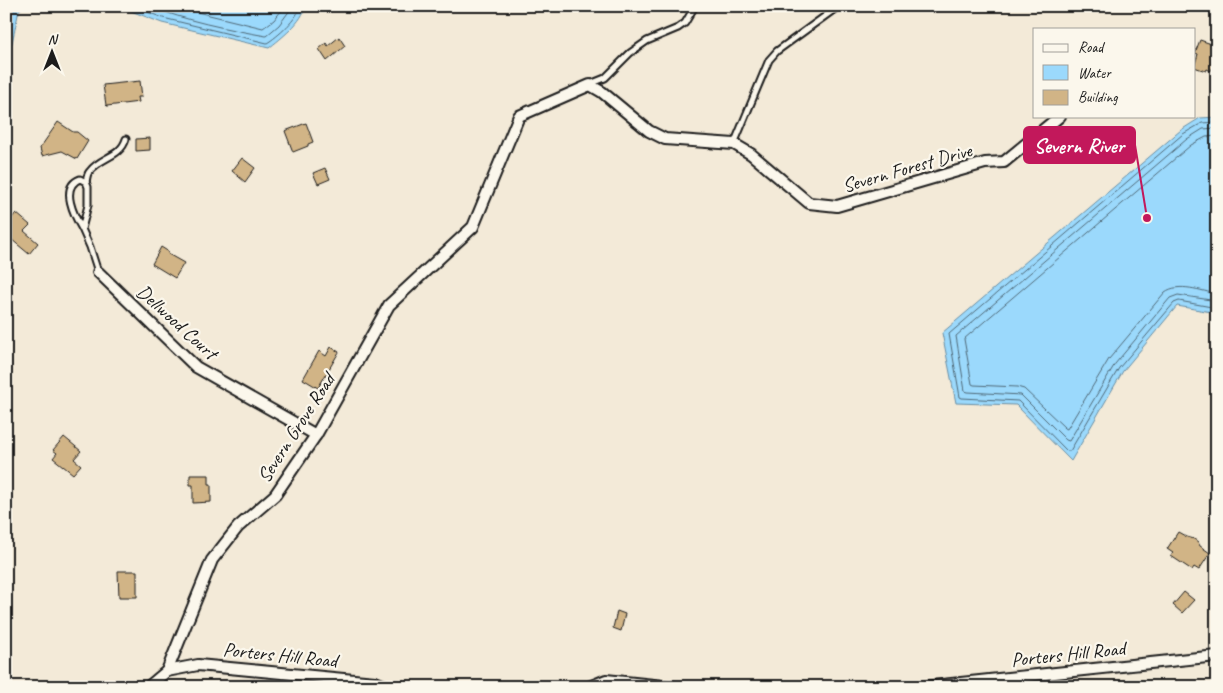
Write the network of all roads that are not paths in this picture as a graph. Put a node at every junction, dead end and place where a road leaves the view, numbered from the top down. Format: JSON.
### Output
{"nodes":[{"id":1,"x":695,"y":6,"type":"edge"},
{"id":2,"x":839,"y":6,"type":"edge"},
{"id":3,"x":590,"y":84,"type":"junction"},
{"id":4,"x":1058,"y":118,"type":"edge"},
{"id":5,"x":126,"y":140,"type":"dead end"},
{"id":6,"x":734,"y":144,"type":"junction"},
{"id":7,"x":86,"y":182,"type":"junction"},
{"id":8,"x":82,"y":229,"type":"junction"},
{"id":9,"x":98,"y":272,"type":"joint"},
{"id":10,"x":316,"y":435,"type":"junction"},
{"id":11,"x":1217,"y":656,"type":"edge"},
{"id":12,"x":168,"y":671,"type":"junction"},
{"id":13,"x":148,"y":687,"type":"edge"},
{"id":14,"x":388,"y":687,"type":"edge"},
{"id":15,"x":589,"y":687,"type":"edge"},
{"id":16,"x":673,"y":687,"type":"edge"},
{"id":17,"x":923,"y":687,"type":"edge"}],
"edges":[{"from":1,"to":3,"type":"lane"},
{"from":2,"to":6,"type":"lane"},
{"from":3,"to":6,"type":"street","name":"Severn Forest Drive"},
{"from":3,"to":10,"type":"street","name":"Severn Grove Road"},
{"from":4,"to":6,"type":"street","name":"Severn Forest Drive"},
{"from":5,"to":7,"type":"lane"},
{"from":7,"to":8,"type":"lane"},
{"from":7,"to":8,"type":"lane"},
{"from":8,"to":9,"type":"lane"},
{"from":9,"to":10,"type":"street","name":"Dellwood Court"},
{"from":10,"to":12,"type":"street","name":"Severn Grove Road"},
{"from":11,"to":17,"type":"street","name":"Porters Hill Road"},
{"from":12,"to":13,"type":"street","name":"Severn Grove Road"},
{"from":12,"to":14,"type":"street","name":"Porters Hill Road"},
{"from":15,"to":16,"type":"street"}]}
